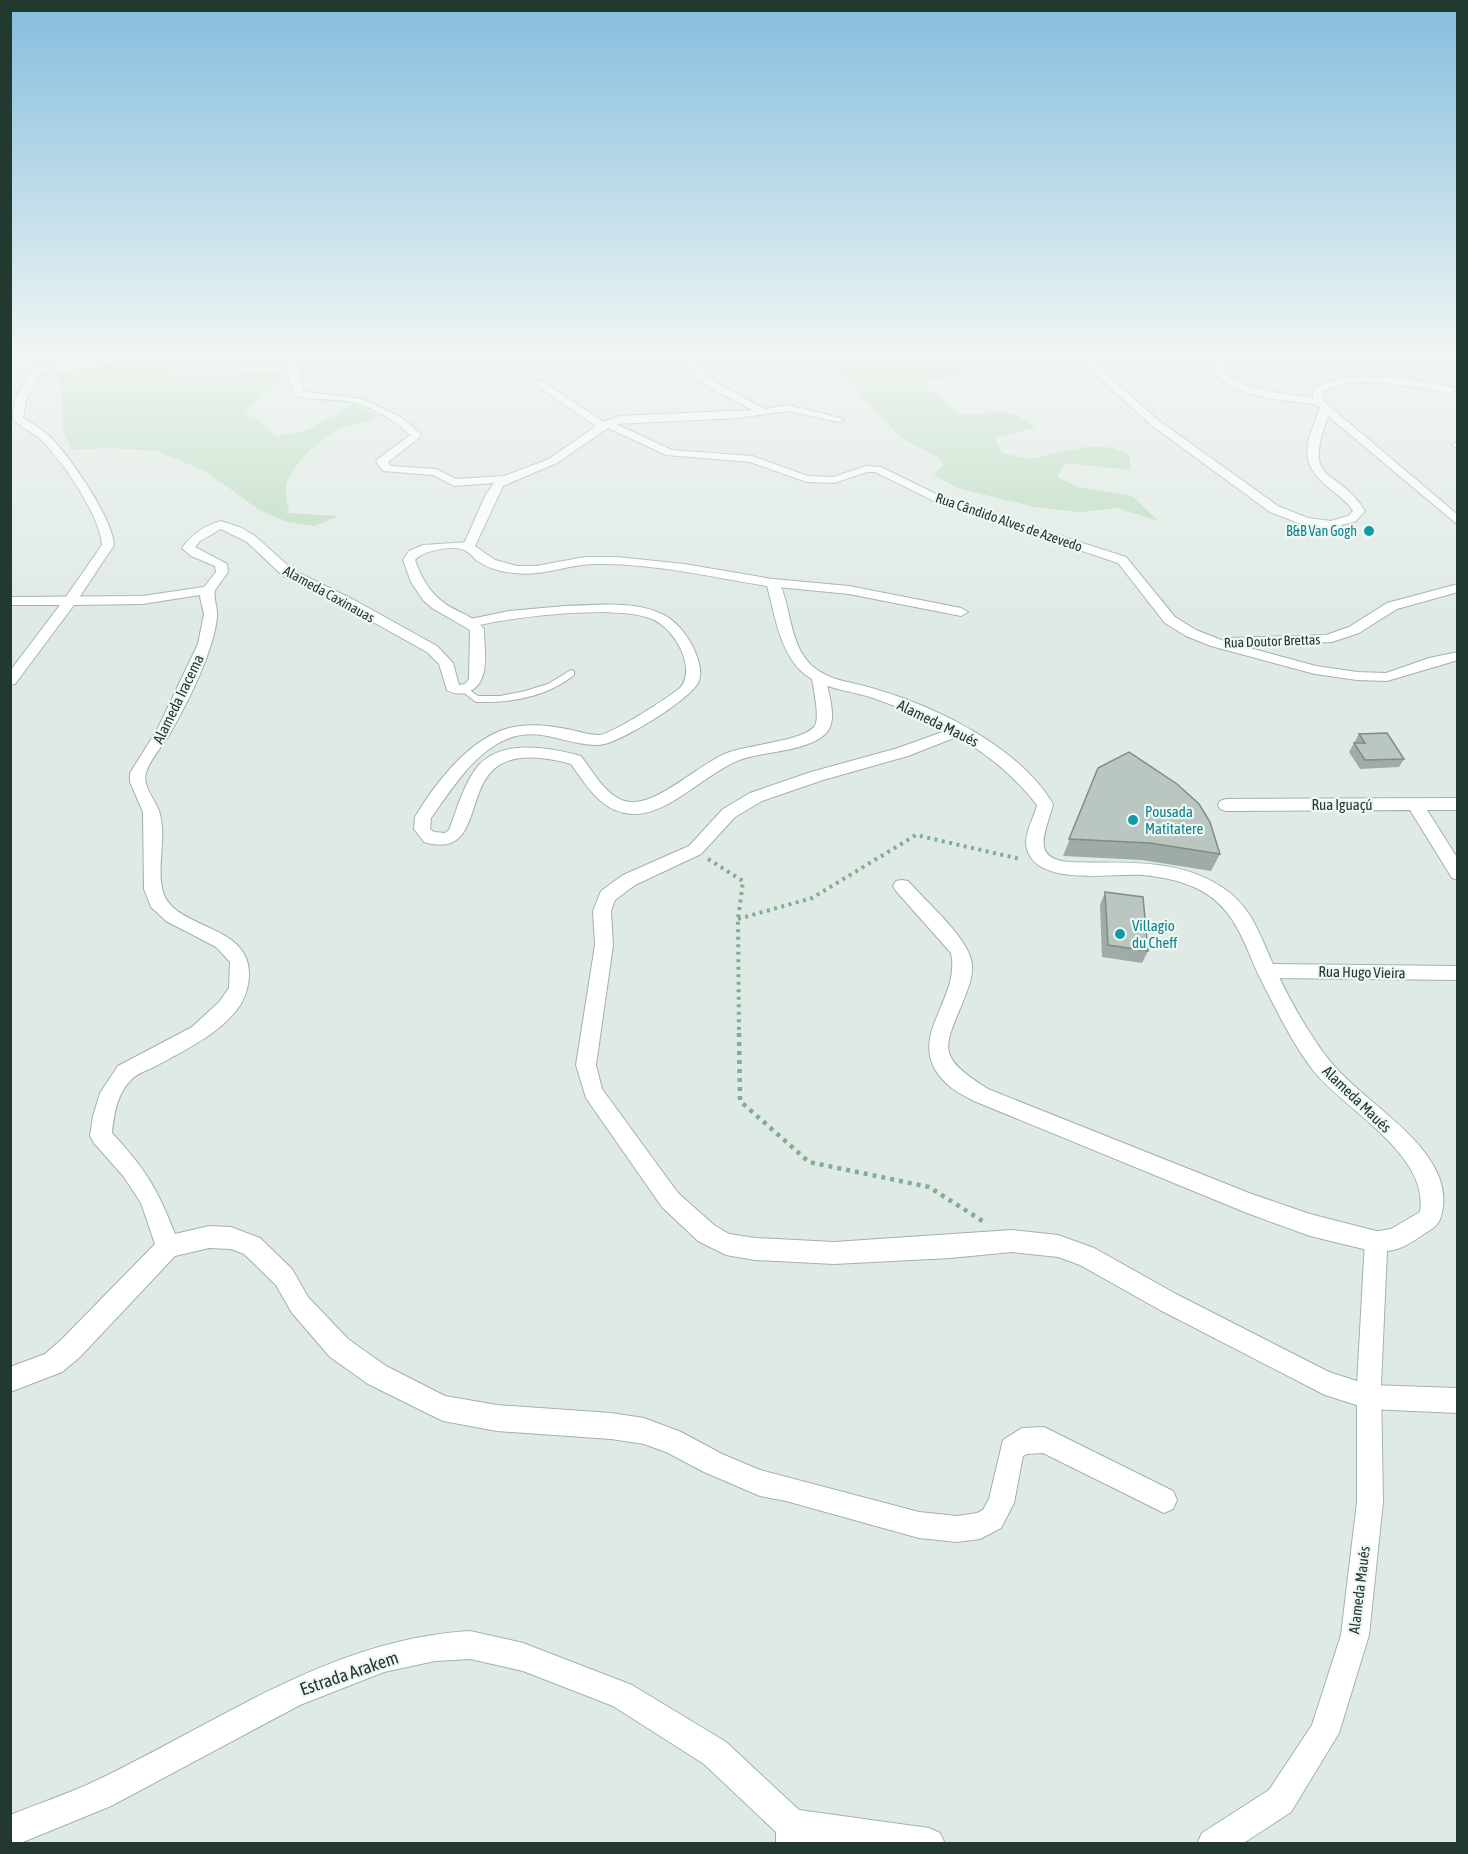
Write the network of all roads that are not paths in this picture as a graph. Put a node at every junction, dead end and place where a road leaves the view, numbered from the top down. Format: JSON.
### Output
{"nodes":[{"id":1,"x":45,"y":439,"type":"edge"},
{"id":2,"x":411,"y":439,"type":"edge"},
{"id":3,"x":587,"y":439,"type":"edge"},
{"id":4,"x":636,"y":439,"type":"edge"},
{"id":5,"x":1177,"y":439,"type":"edge"},
{"id":6,"x":1314,"y":439,"type":"edge"},
{"id":7,"x":1361,"y":439,"type":"edge"},
{"id":8,"x":507,"y":478,"type":"junction"},
{"id":9,"x":1458,"y":522,"type":"edge"},
{"id":10,"x":469,"y":546,"type":"junction"},
{"id":11,"x":773,"y":583,"type":"junction"},
{"id":12,"x":1458,"y":588,"type":"edge"},
{"id":13,"x":208,"y":590,"type":"junction"},
{"id":14,"x":10,"y":601,"type":"edge"},
{"id":15,"x":70,"y":601,"type":"junction"},
{"id":16,"x":961,"y":612,"type":"dead end"},
{"id":17,"x":471,"y":623,"type":"junction"},
{"id":18,"x":1216,"y":644,"type":"junction"},
{"id":19,"x":1458,"y":656,"type":"edge"},
{"id":20,"x":571,"y":673,"type":"dead end"},
{"id":21,"x":819,"y":678,"type":"junction"},
{"id":22,"x":10,"y":681,"type":"edge"},
{"id":23,"x":458,"y":688,"type":"junction"},
{"id":24,"x":959,"y":731,"type":"junction"},
{"id":25,"x":1415,"y":804,"type":"junction"},
{"id":26,"x":1458,"y":804,"type":"edge"},
{"id":27,"x":1226,"y":805,"type":"dead end"},
{"id":28,"x":1458,"y":874,"type":"edge"},
{"id":29,"x":902,"y":886,"type":"dead end"},
{"id":30,"x":1267,"y":971,"type":"junction"},
{"id":31,"x":1458,"y":972,"type":"edge"},
{"id":32,"x":1376,"y":1241,"type":"junction"},
{"id":33,"x":168,"y":1247,"type":"junction"},
{"id":34,"x":10,"y":1380,"type":"edge"},
{"id":35,"x":1369,"y":1397,"type":"junction"},
{"id":36,"x":1458,"y":1401,"type":"edge"},
{"id":37,"x":1164,"y":1500,"type":"dead end"},
{"id":38,"x":10,"y":1831,"type":"edge"},
{"id":39,"x":792,"y":1834,"type":"edge"},
{"id":40,"x":929,"y":1844,"type":"edge"},
{"id":41,"x":1213,"y":1844,"type":"edge"}],
"edges":[{"from":1,"to":15,"type":"street"},
{"from":2,"to":8,"type":"street"},
{"from":3,"to":8,"type":"street"},
{"from":4,"to":18,"type":"street","name":"Rua Cândido Alves de Azevedo"},
{"from":5,"to":6,"type":"street"},
{"from":7,"to":9,"type":"street"},
{"from":8,"to":10,"type":"street"},
{"from":10,"to":11,"type":"street"},
{"from":10,"to":17,"type":"street"},
{"from":11,"to":16,"type":"street"},
{"from":11,"to":21,"type":"street","name":"Alameda Maués"},
{"from":12,"to":18,"type":"street","name":"Rua Doutor Brettas"},
{"from":13,"to":15,"type":"street"},
{"from":13,"to":23,"type":"street","name":"Alameda Caxinauas"},
{"from":13,"to":33,"type":"street","name":"Alameda Iracema"},
{"from":14,"to":15,"type":"street"},
{"from":15,"to":22,"type":"street"},
{"from":17,"to":21,"type":"street"},
{"from":17,"to":23,"type":"street"},
{"from":18,"to":19,"type":"street","name":"Rua Doutor Brettas"},
{"from":20,"to":23,"type":"lane"},
{"from":21,"to":24,"type":"street","name":"Alameda Maués"},
{"from":24,"to":30,"type":"street","name":"Alameda Maués"},
{"from":24,"to":35,"type":"street"},
{"from":25,"to":26,"type":"street","name":"Rua Iguaçú"},
{"from":25,"to":27,"type":"street","name":"Rua Iguaçú"},
{"from":25,"to":28,"type":"street"},
{"from":29,"to":32,"type":"street"},
{"from":30,"to":31,"type":"street","name":"Rua Hugo Vieira"},
{"from":30,"to":32,"type":"street","name":"Alameda Maués"},
{"from":32,"to":35,"type":"street","name":"Alameda Maués"},
{"from":33,"to":34,"type":"street"},
{"from":33,"to":37,"type":"street"},
{"from":35,"to":36,"type":"street"},
{"from":35,"to":41,"type":"street","name":"Alameda Maués"},
{"from":38,"to":39,"type":"street","name":"Estrada Arakem"},
{"from":39,"to":40,"type":"street"}]}
